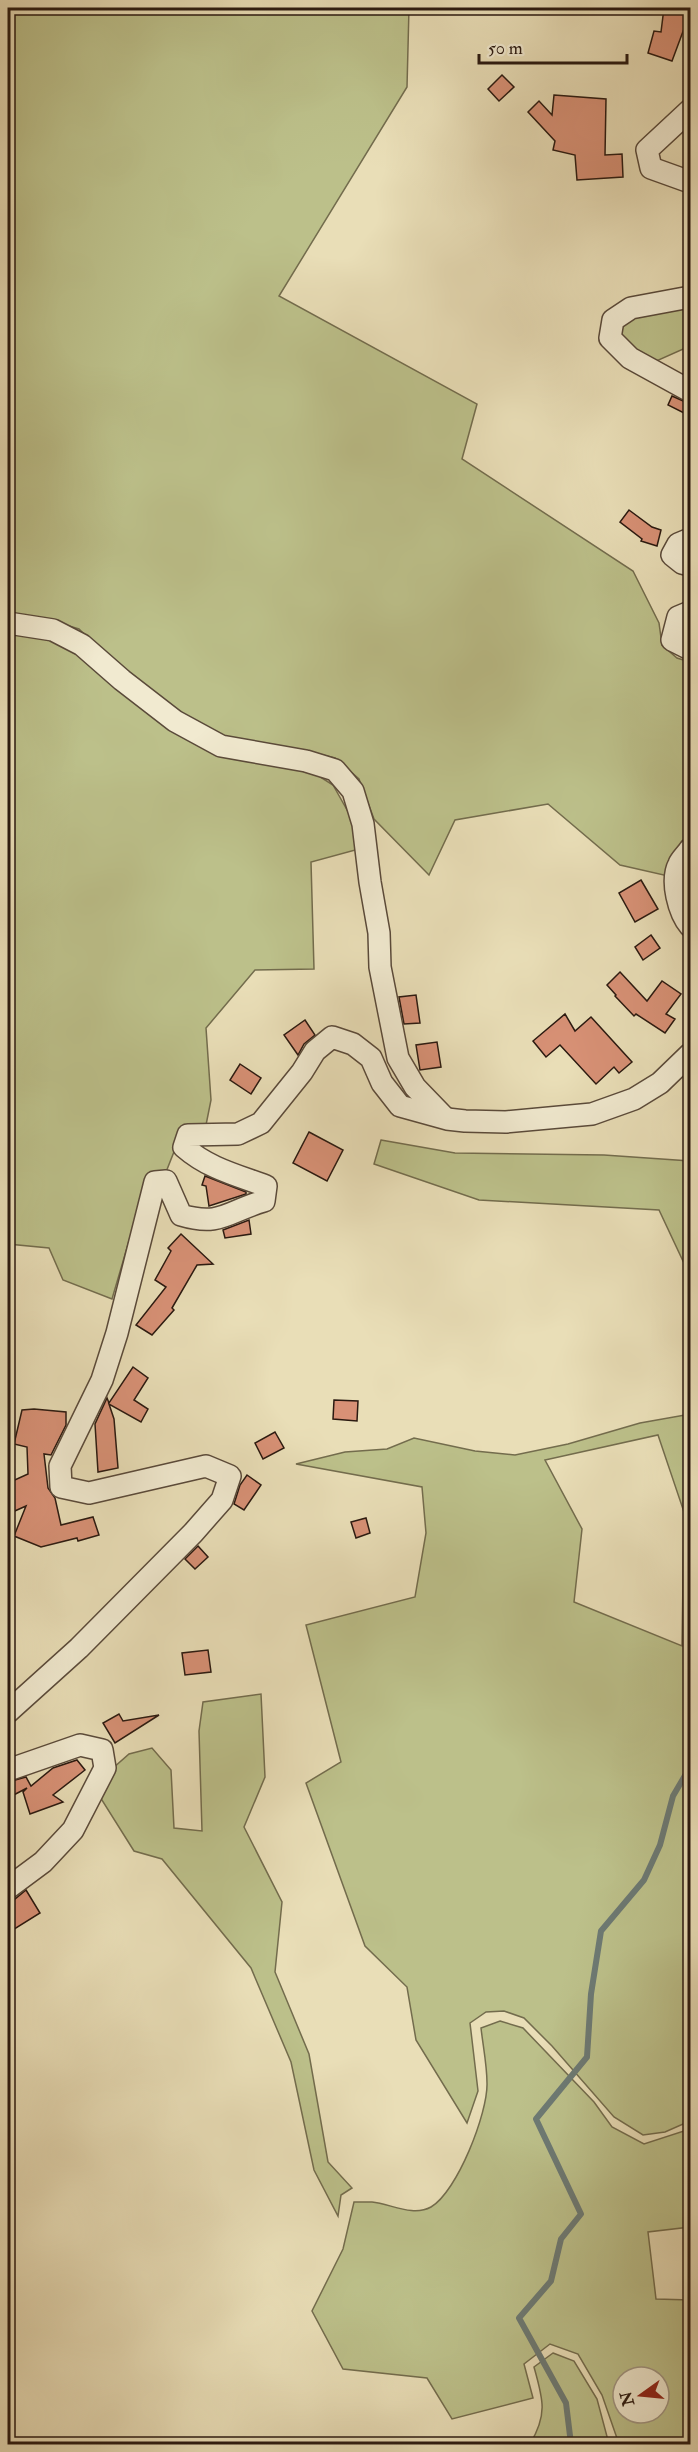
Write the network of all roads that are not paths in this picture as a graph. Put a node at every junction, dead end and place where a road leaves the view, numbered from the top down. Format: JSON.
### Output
{"nodes":[{"id":1,"x":690,"y":110,"type":"edge"},
{"id":2,"x":690,"y":182,"type":"edge"},
{"id":3,"x":690,"y":297,"type":"edge"},
{"id":4,"x":690,"y":391,"type":"edge"},
{"id":5,"x":690,"y":538,"type":"edge"},
{"id":6,"x":690,"y":564,"type":"edge"},
{"id":7,"x":690,"y":612,"type":"edge"},
{"id":8,"x":8,"y":623,"type":"edge"},
{"id":9,"x":690,"y":649,"type":"edge"},
{"id":10,"x":690,"y":849,"type":"edge"},
{"id":11,"x":690,"y":927,"type":"edge"},
{"id":12,"x":690,"y":1054,"type":"edge"},
{"id":13,"x":447,"y":1119,"type":"junction"},
{"id":14,"x":8,"y":1712,"type":"edge"},
{"id":15,"x":8,"y":1770,"type":"edge"},
{"id":16,"x":8,"y":1888,"type":"edge"}],
"edges":[{"from":1,"to":2,"type":"street"},
{"from":3,"to":4,"type":"street"},
{"from":5,"to":6,"type":"street"},
{"from":7,"to":9,"type":"street"},
{"from":8,"to":13,"type":"street"},
{"from":10,"to":11,"type":"street"},
{"from":12,"to":13,"type":"street"},
{"from":13,"to":14,"type":"street"},
{"from":15,"to":16,"type":"street"}]}
